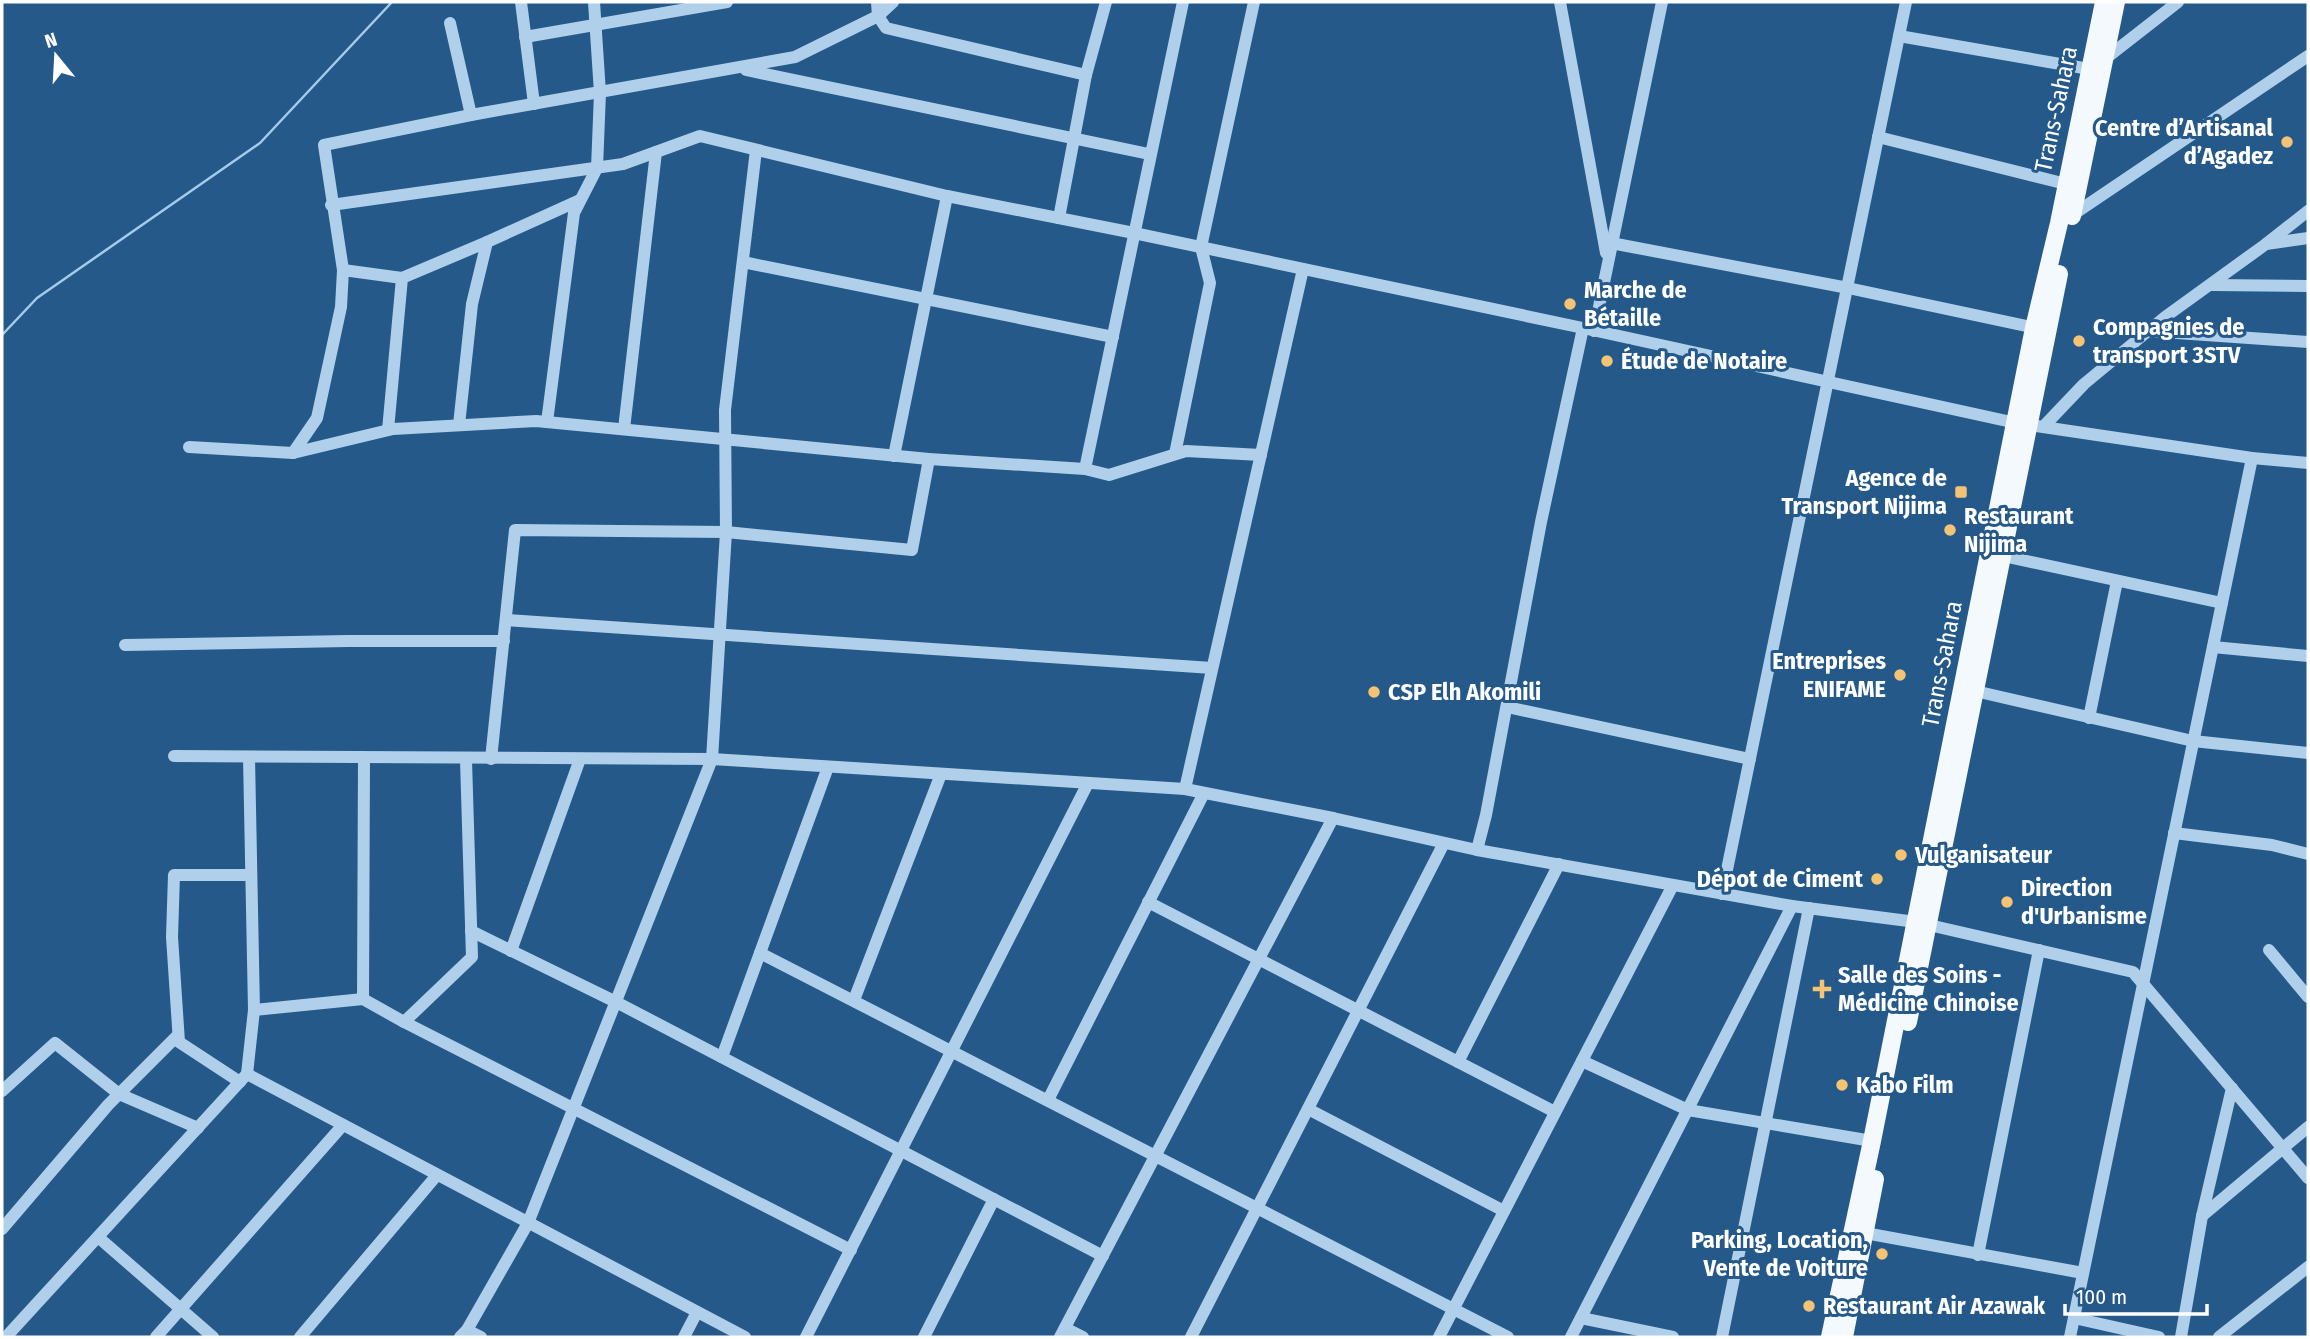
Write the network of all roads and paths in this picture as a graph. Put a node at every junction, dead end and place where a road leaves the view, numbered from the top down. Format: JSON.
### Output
{"nodes":[{"id":1,"x":521,"y":2,"type":"edge"},
{"id":2,"x":594,"y":2,"type":"edge"},
{"id":3,"x":727,"y":2,"type":"edge"},
{"id":4,"x":877,"y":2,"type":"edge"},
{"id":5,"x":893,"y":2,"type":"edge"},
{"id":6,"x":1105,"y":2,"type":"edge"},
{"id":7,"x":1183,"y":2,"type":"edge"},
{"id":8,"x":1254,"y":2,"type":"edge"},
{"id":9,"x":1560,"y":2,"type":"edge"},
{"id":10,"x":1662,"y":2,"type":"edge"},
{"id":11,"x":1906,"y":2,"type":"edge"},
{"id":12,"x":2104,"y":2,"type":"edge"},
{"id":13,"x":2116,"y":2,"type":"edge"},
{"id":14,"x":2178,"y":2,"type":"edge"},
{"id":15,"x":878,"y":16,"type":"junction"},
{"id":16,"x":450,"y":23,"type":"dead end"},
{"id":17,"x":595,"y":24,"type":"junction"},
{"id":18,"x":1899,"y":36,"type":"junction"},
{"id":19,"x":525,"y":37,"type":"junction"},
{"id":20,"x":2308,"y":56,"type":"edge"},
{"id":21,"x":2099,"y":66,"type":"junction"},
{"id":22,"x":739,"y":69,"type":"junction"},
{"id":23,"x":1086,"y":75,"type":"junction"},
{"id":24,"x":600,"y":93,"type":"junction"},
{"id":25,"x":534,"y":104,"type":"junction"},
{"id":26,"x":471,"y":116,"type":"junction"},
{"id":27,"x":1878,"y":137,"type":"junction"},
{"id":28,"x":1073,"y":138,"type":"junction"},
{"id":29,"x":756,"y":150,"type":"junction"},
{"id":30,"x":656,"y":152,"type":"junction"},
{"id":31,"x":1150,"y":154,"type":"junction"},
{"id":32,"x":597,"y":168,"type":"junction"},
{"id":33,"x":2066,"y":184,"type":"junction"},
{"id":34,"x":947,"y":196,"type":"junction"},
{"id":35,"x":580,"y":200,"type":"junction"},
{"id":36,"x":331,"y":205,"type":"junction"},
{"id":37,"x":2308,"y":211,"type":"edge"},
{"id":38,"x":1059,"y":218,"type":"junction"},
{"id":39,"x":2065,"y":219,"type":"junction"},
{"id":40,"x":1134,"y":233,"type":"junction"},
{"id":41,"x":2308,"y":238,"type":"edge"},
{"id":42,"x":487,"y":242,"type":"junction"},
{"id":43,"x":1612,"y":243,"type":"junction"},
{"id":44,"x":2266,"y":244,"type":"junction"},
{"id":45,"x":1201,"y":247,"type":"junction"},
{"id":46,"x":743,"y":262,"type":"junction"},
{"id":47,"x":1608,"y":263,"type":"junction"},
{"id":48,"x":1303,"y":269,"type":"junction"},
{"id":49,"x":343,"y":270,"type":"junction"},
{"id":50,"x":402,"y":278,"type":"junction"},
{"id":51,"x":2212,"y":285,"type":"junction"},
{"id":52,"x":2308,"y":286,"type":"edge"},
{"id":53,"x":1848,"y":288,"type":"junction"},
{"id":54,"x":926,"y":299,"type":"junction"},
{"id":55,"x":1589,"y":329,"type":"junction"},
{"id":56,"x":2041,"y":329,"type":"junction"},
{"id":57,"x":2148,"y":331,"type":"junction"},
{"id":58,"x":1112,"y":337,"type":"junction"},
{"id":59,"x":2308,"y":342,"type":"edge"},
{"id":60,"x":1828,"y":382,"type":"junction"},
{"id":61,"x":547,"y":422,"type":"junction"},
{"id":62,"x":2029,"y":424,"type":"junction"},
{"id":63,"x":459,"y":425,"type":"junction"},
{"id":64,"x":624,"y":429,"type":"junction"},
{"id":65,"x":388,"y":430,"type":"junction"},
{"id":66,"x":725,"y":438,"type":"junction"},
{"id":67,"x":189,"y":447,"type":"dead end"},
{"id":68,"x":293,"y":453,"type":"junction"},
{"id":69,"x":1175,"y":454,"type":"junction"},
{"id":70,"x":1261,"y":455,"type":"junction"},
{"id":71,"x":894,"y":456,"type":"junction"},
{"id":72,"x":2252,"y":458,"type":"junction"},
{"id":73,"x":929,"y":459,"type":"junction"},
{"id":74,"x":2308,"y":463,"type":"edge"},
{"id":75,"x":1085,"y":468,"type":"junction"},
{"id":76,"x":2005,"y":507,"type":"junction"},
{"id":77,"x":726,"y":531,"type":"junction"},
{"id":78,"x":2003,"y":556,"type":"junction"},
{"id":79,"x":2117,"y":582,"type":"junction"},
{"id":80,"x":2222,"y":603,"type":"junction"},
{"id":81,"x":506,"y":620,"type":"junction"},
{"id":82,"x":720,"y":635,"type":"junction"},
{"id":83,"x":503,"y":641,"type":"junction"},
{"id":84,"x":125,"y":645,"type":"dead end"},
{"id":85,"x":2213,"y":647,"type":"junction"},
{"id":86,"x":2308,"y":656,"type":"edge"},
{"id":87,"x":1212,"y":668,"type":"junction"},
{"id":88,"x":1975,"y":691,"type":"junction"},
{"id":89,"x":1507,"y":707,"type":"junction"},
{"id":90,"x":2089,"y":718,"type":"junction"},
{"id":91,"x":2193,"y":741,"type":"junction"},
{"id":92,"x":2308,"y":753,"type":"edge"},
{"id":93,"x":174,"y":756,"type":"dead end"},
{"id":94,"x":249,"y":757,"type":"junction"},
{"id":95,"x":364,"y":758,"type":"junction"},
{"id":96,"x":712,"y":759,"type":"junction"},
{"id":97,"x":1750,"y":759,"type":"junction"},
{"id":98,"x":466,"y":760,"type":"junction"},
{"id":99,"x":491,"y":760,"type":"junction"},
{"id":100,"x":580,"y":760,"type":"junction"},
{"id":101,"x":828,"y":767,"type":"junction"},
{"id":102,"x":941,"y":774,"type":"junction"},
{"id":103,"x":1088,"y":783,"type":"junction"},
{"id":104,"x":1185,"y":789,"type":"junction"},
{"id":105,"x":1204,"y":793,"type":"junction"},
{"id":106,"x":1333,"y":818,"type":"junction"},
{"id":107,"x":2174,"y":833,"type":"junction"},
{"id":108,"x":1444,"y":843,"type":"junction"},
{"id":109,"x":1477,"y":850,"type":"junction"},
{"id":110,"x":2308,"y":855,"type":"edge"},
{"id":111,"x":1559,"y":864,"type":"junction"},
{"id":112,"x":251,"y":876,"type":"junction"},
{"id":113,"x":1673,"y":885,"type":"junction"},
{"id":114,"x":1723,"y":894,"type":"junction"},
{"id":115,"x":1149,"y":902,"type":"junction"},
{"id":116,"x":1792,"y":906,"type":"junction"},
{"id":117,"x":1810,"y":908,"type":"junction"},
{"id":118,"x":1922,"y":924,"type":"junction"},
{"id":119,"x":471,"y":931,"type":"junction"},
{"id":120,"x":2039,"y":950,"type":"junction"},
{"id":121,"x":2269,"y":950,"type":"dead end"},
{"id":122,"x":512,"y":951,"type":"junction"},
{"id":123,"x":760,"y":953,"type":"junction"},
{"id":124,"x":1259,"y":959,"type":"junction"},
{"id":125,"x":2143,"y":984,"type":"junction"},
{"id":126,"x":2308,"y":996,"type":"edge"},
{"id":127,"x":363,"y":999,"type":"junction"},
{"id":128,"x":854,"y":1000,"type":"junction"},
{"id":129,"x":616,"y":1002,"type":"junction"},
{"id":130,"x":254,"y":1010,"type":"junction"},
{"id":131,"x":1359,"y":1010,"type":"junction"},
{"id":132,"x":404,"y":1022,"type":"junction"},
{"id":133,"x":178,"y":1035,"type":"junction"},
{"id":134,"x":953,"y":1050,"type":"junction"},
{"id":135,"x":722,"y":1057,"type":"junction"},
{"id":136,"x":1582,"y":1061,"type":"junction"},
{"id":137,"x":1458,"y":1062,"type":"junction"},
{"id":138,"x":243,"y":1078,"type":"junction"},
{"id":139,"x":2232,"y":1088,"type":"junction"},
{"id":140,"x":2,"y":1091,"type":"edge"},
{"id":141,"x":120,"y":1094,"type":"junction"},
{"id":142,"x":1048,"y":1100,"type":"junction"},
{"id":143,"x":574,"y":1108,"type":"junction"},
{"id":144,"x":1308,"y":1109,"type":"junction"},
{"id":145,"x":1688,"y":1110,"type":"junction"},
{"id":146,"x":1555,"y":1112,"type":"junction"},
{"id":147,"x":1766,"y":1123,"type":"junction"},
{"id":148,"x":343,"y":1125,"type":"junction"},
{"id":149,"x":2308,"y":1127,"type":"edge"},
{"id":150,"x":198,"y":1128,"type":"junction"},
{"id":151,"x":1872,"y":1141,"type":"junction"},
{"id":152,"x":2283,"y":1148,"type":"junction"},
{"id":153,"x":902,"y":1151,"type":"junction"},
{"id":154,"x":1156,"y":1156,"type":"junction"},
{"id":155,"x":437,"y":1175,"type":"junction"},
{"id":156,"x":2308,"y":1178,"type":"edge"},
{"id":157,"x":994,"y":1199,"type":"junction"},
{"id":158,"x":1258,"y":1208,"type":"junction"},
{"id":159,"x":1504,"y":1211,"type":"junction"},
{"id":160,"x":2202,"y":1216,"type":"junction"},
{"id":161,"x":528,"y":1223,"type":"junction"},
{"id":162,"x":2,"y":1229,"type":"edge"},
{"id":163,"x":1865,"y":1233,"type":"junction"},
{"id":164,"x":98,"y":1237,"type":"junction"},
{"id":165,"x":851,"y":1250,"type":"junction"},
{"id":166,"x":1978,"y":1255,"type":"junction"},
{"id":167,"x":1103,"y":1256,"type":"junction"},
{"id":168,"x":2308,"y":1267,"type":"edge"},
{"id":169,"x":2083,"y":1273,"type":"junction"},
{"id":170,"x":181,"y":1309,"type":"junction"},
{"id":171,"x":1454,"y":1309,"type":"junction"},
{"id":172,"x":697,"y":1312,"type":"junction"},
{"id":173,"x":1581,"y":1318,"type":"junction"},
{"id":174,"x":2074,"y":1318,"type":"junction"},
{"id":175,"x":1063,"y":1333,"type":"edge"},
{"id":176,"x":463,"y":1334,"type":"edge"},
{"id":177,"x":6,"y":1337,"type":"edge"},
{"id":178,"x":156,"y":1337,"type":"edge"},
{"id":179,"x":213,"y":1337,"type":"edge"},
{"id":180,"x":300,"y":1337,"type":"edge"},
{"id":181,"x":481,"y":1337,"type":"edge"},
{"id":182,"x":684,"y":1337,"type":"edge"},
{"id":183,"x":745,"y":1337,"type":"edge"},
{"id":184,"x":806,"y":1337,"type":"edge"},
{"id":185,"x":924,"y":1337,"type":"edge"},
{"id":186,"x":1083,"y":1337,"type":"edge"},
{"id":187,"x":1191,"y":1337,"type":"edge"},
{"id":188,"x":1439,"y":1337,"type":"edge"},
{"id":189,"x":1508,"y":1337,"type":"edge"},
{"id":190,"x":1571,"y":1337,"type":"edge"},
{"id":191,"x":1673,"y":1337,"type":"edge"},
{"id":192,"x":1722,"y":1337,"type":"edge"},
{"id":193,"x":1830,"y":1337,"type":"edge"},
{"id":194,"x":1844,"y":1337,"type":"edge"},
{"id":195,"x":2070,"y":1337,"type":"edge"},
{"id":196,"x":2159,"y":1337,"type":"edge"},
{"id":197,"x":2181,"y":1337,"type":"edge"},
{"id":198,"x":2219,"y":1337,"type":"edge"}],
"edges":[{"from":1,"to":19,"type":"street"},
{"from":2,"to":17,"type":"street"},
{"from":3,"to":17,"type":"street"},
{"from":4,"to":15,"type":"street"},
{"from":5,"to":15,"type":"street"},
{"from":6,"to":23,"type":"street"},
{"from":7,"to":31,"type":"street"},
{"from":8,"to":45,"type":"street"},
{"from":9,"to":47,"type":"street"},
{"from":10,"to":43,"type":"street"},
{"from":11,"to":18,"type":"street"},
{"from":12,"to":21,"type":"main road","name":"Trans-Sahara"},
{"from":13,"to":21,"type":"main road","name":"Trans-Sahara"},
{"from":14,"to":21,"type":"street"},
{"from":15,"to":22,"type":"street"},
{"from":15,"to":23,"type":"street"},
{"from":16,"to":26,"type":"street"},
{"from":17,"to":19,"type":"street"},
{"from":17,"to":24,"type":"street"},
{"from":18,"to":21,"type":"street"},
{"from":18,"to":27,"type":"street"},
{"from":19,"to":25,"type":"street"},
{"from":20,"to":39,"type":"street"},
{"from":21,"to":33,"type":"main road","name":"Trans-Sahara"},
{"from":21,"to":39,"type":"main road","name":"Trans-Sahara"},
{"from":22,"to":24,"type":"street"},
{"from":22,"to":28,"type":"street"},
{"from":23,"to":28,"type":"street"},
{"from":24,"to":25,"type":"street"},
{"from":24,"to":32,"type":"street"},
{"from":25,"to":26,"type":"street"},
{"from":26,"to":36,"type":"street"},
{"from":27,"to":33,"type":"street"},
{"from":27,"to":53,"type":"street"},
{"from":28,"to":31,"type":"street"},
{"from":28,"to":38,"type":"street"},
{"from":29,"to":30,"type":"street"},
{"from":29,"to":34,"type":"street"},
{"from":29,"to":46,"type":"street"},
{"from":30,"to":32,"type":"street"},
{"from":30,"to":64,"type":"street"},
{"from":31,"to":40,"type":"street"},
{"from":32,"to":35,"type":"street"},
{"from":32,"to":36,"type":"street"},
{"from":33,"to":39,"type":"main road","name":"Trans-Sahara"},
{"from":34,"to":38,"type":"street"},
{"from":34,"to":54,"type":"street"},
{"from":35,"to":42,"type":"street"},
{"from":35,"to":61,"type":"street"},
{"from":36,"to":49,"type":"street"},
{"from":37,"to":44,"type":"street"},
{"from":38,"to":40,"type":"street"},
{"from":39,"to":56,"type":"main road","name":"Trans-Sahara"},
{"from":40,"to":45,"type":"street"},
{"from":40,"to":58,"type":"street"},
{"from":41,"to":44,"type":"street"},
{"from":42,"to":50,"type":"street"},
{"from":42,"to":63,"type":"street"},
{"from":43,"to":47,"type":"street"},
{"from":43,"to":53,"type":"street"},
{"from":44,"to":51,"type":"street"},
{"from":45,"to":48,"type":"street"},
{"from":45,"to":69,"type":"street"},
{"from":46,"to":54,"type":"street"},
{"from":46,"to":66,"type":"street"},
{"from":47,"to":55,"type":"street"},
{"from":48,"to":55,"type":"street"},
{"from":48,"to":70,"type":"street"},
{"from":49,"to":50,"type":"street"},
{"from":49,"to":68,"type":"street"},
{"from":50,"to":65,"type":"street"},
{"from":51,"to":52,"type":"street"},
{"from":51,"to":57,"type":"street"},
{"from":53,"to":56,"type":"street"},
{"from":53,"to":60,"type":"street"},
{"from":54,"to":58,"type":"street"},
{"from":54,"to":71,"type":"street"},
{"from":55,"to":60,"type":"street"},
{"from":55,"to":89,"type":"street"},
{"from":56,"to":62,"type":"main road","name":"Trans-Sahara"},
{"from":57,"to":59,"type":"street"},
{"from":57,"to":62,"type":"street"},
{"from":58,"to":75,"type":"street"},
{"from":60,"to":62,"type":"street"},
{"from":60,"to":97,"type":"street"},
{"from":61,"to":63,"type":"street"},
{"from":61,"to":64,"type":"street"},
{"from":62,"to":72,"type":"street"},
{"from":62,"to":76,"type":"main road","name":"Trans-Sahara"},
{"from":63,"to":65,"type":"street"},
{"from":64,"to":66,"type":"street"},
{"from":65,"to":68,"type":"street"},
{"from":66,"to":71,"type":"street"},
{"from":66,"to":77,"type":"street"},
{"from":67,"to":68,"type":"street"},
{"from":69,"to":70,"type":"street"},
{"from":69,"to":75,"type":"street"},
{"from":70,"to":87,"type":"street"},
{"from":71,"to":73,"type":"street"},
{"from":72,"to":74,"type":"street"},
{"from":72,"to":80,"type":"street"},
{"from":73,"to":75,"type":"street"},
{"from":73,"to":77,"type":"street"},
{"from":76,"to":78,"type":"main road","name":"Trans-Sahara"},
{"from":76,"to":118,"type":"main road","name":"Trans-Sahara"},
{"from":77,"to":81,"type":"street"},
{"from":77,"to":82,"type":"street"},
{"from":78,"to":79,"type":"street"},
{"from":78,"to":88,"type":"main road","name":"Trans-Sahara"},
{"from":79,"to":80,"type":"street"},
{"from":79,"to":90,"type":"street"},
{"from":80,"to":85,"type":"street"},
{"from":81,"to":82,"type":"street"},
{"from":81,"to":83,"type":"street"},
{"from":82,"to":87,"type":"street"},
{"from":82,"to":96,"type":"street"},
{"from":83,"to":84,"type":"street"},
{"from":83,"to":99,"type":"street"},
{"from":85,"to":86,"type":"street"},
{"from":85,"to":91,"type":"street"},
{"from":87,"to":104,"type":"street"},
{"from":88,"to":90,"type":"street"},
{"from":88,"to":118,"type":"main road","name":"Trans-Sahara"},
{"from":89,"to":97,"type":"street"},
{"from":89,"to":109,"type":"street"},
{"from":90,"to":91,"type":"street"},
{"from":91,"to":92,"type":"street"},
{"from":91,"to":107,"type":"street"},
{"from":93,"to":94,"type":"street"},
{"from":94,"to":95,"type":"street"},
{"from":94,"to":112,"type":"street"},
{"from":95,"to":98,"type":"street"},
{"from":95,"to":127,"type":"street"},
{"from":96,"to":100,"type":"street"},
{"from":96,"to":101,"type":"street"},
{"from":96,"to":129,"type":"street"},
{"from":97,"to":114,"type":"street"},
{"from":98,"to":99,"type":"street"},
{"from":98,"to":119,"type":"street"},
{"from":99,"to":100,"type":"street"},
{"from":100,"to":122,"type":"street"},
{"from":101,"to":102,"type":"street"},
{"from":101,"to":123,"type":"street"},
{"from":102,"to":103,"type":"street"},
{"from":102,"to":128,"type":"street"},
{"from":103,"to":104,"type":"street"},
{"from":103,"to":134,"type":"street"},
{"from":104,"to":105,"type":"street"},
{"from":105,"to":106,"type":"street"},
{"from":105,"to":115,"type":"street"},
{"from":106,"to":108,"type":"street"},
{"from":106,"to":124,"type":"street"},
{"from":107,"to":110,"type":"street"},
{"from":107,"to":125,"type":"street"},
{"from":108,"to":109,"type":"street"},
{"from":108,"to":131,"type":"street"},
{"from":109,"to":111,"type":"street"},
{"from":111,"to":113,"type":"street"},
{"from":111,"to":137,"type":"street"},
{"from":112,"to":130,"type":"street"},
{"from":112,"to":133,"type":"street"},
{"from":113,"to":114,"type":"street"},
{"from":113,"to":136,"type":"street"},
{"from":114,"to":116,"type":"street"},
{"from":115,"to":124,"type":"street"},
{"from":115,"to":142,"type":"street"},
{"from":116,"to":117,"type":"street"},
{"from":116,"to":145,"type":"street"},
{"from":117,"to":118,"type":"street"},
{"from":117,"to":147,"type":"street"},
{"from":118,"to":120,"type":"street"},
{"from":118,"to":151,"type":"main road","name":"Trans-Sahara"},
{"from":118,"to":163,"type":"main road","name":"Trans-Sahara"},
{"from":119,"to":122,"type":"street"},
{"from":119,"to":132,"type":"street"},
{"from":120,"to":125,"type":"street"},
{"from":120,"to":166,"type":"street"},
{"from":121,"to":126,"type":"street"},
{"from":122,"to":129,"type":"street"},
{"from":123,"to":128,"type":"street"},
{"from":123,"to":135,"type":"street"},
{"from":124,"to":131,"type":"street"},
{"from":124,"to":154,"type":"street"},
{"from":125,"to":139,"type":"street"},
{"from":125,"to":169,"type":"street"},
{"from":127,"to":130,"type":"street"},
{"from":127,"to":132,"type":"street"},
{"from":128,"to":134,"type":"street"},
{"from":129,"to":135,"type":"street"},
{"from":129,"to":143,"type":"street"},
{"from":130,"to":138,"type":"street"},
{"from":131,"to":137,"type":"street"},
{"from":131,"to":144,"type":"street"},
{"from":132,"to":143,"type":"street"},
{"from":133,"to":138,"type":"street"},
{"from":133,"to":141,"type":"street"},
{"from":134,"to":142,"type":"street"},
{"from":134,"to":153,"type":"street"},
{"from":135,"to":153,"type":"street"},
{"from":136,"to":145,"type":"street"},
{"from":136,"to":146,"type":"street"},
{"from":137,"to":146,"type":"street"},
{"from":138,"to":148,"type":"street"},
{"from":138,"to":150,"type":"street"},
{"from":139,"to":152,"type":"street"},
{"from":139,"to":160,"type":"street"},
{"from":140,"to":141,"type":"street"},
{"from":141,"to":150,"type":"street"},
{"from":141,"to":162,"type":"street"},
{"from":142,"to":154,"type":"street"},
{"from":143,"to":161,"type":"street"},
{"from":143,"to":165,"type":"street"},
{"from":144,"to":158,"type":"street"},
{"from":144,"to":159,"type":"street"},
{"from":145,"to":147,"type":"street"},
{"from":145,"to":173,"type":"street"},
{"from":146,"to":159,"type":"street"},
{"from":147,"to":151,"type":"street"},
{"from":147,"to":192,"type":"street"},
{"from":148,"to":155,"type":"street"},
{"from":148,"to":170,"type":"street"},
{"from":149,"to":152,"type":"street"},
{"from":150,"to":164,"type":"street"},
{"from":151,"to":193,"type":"main road","name":"Trans-Sahara"},
{"from":152,"to":156,"type":"street"},
{"from":152,"to":160,"type":"street"},
{"from":153,"to":157,"type":"street"},
{"from":153,"to":165,"type":"street"},
{"from":154,"to":158,"type":"street"},
{"from":154,"to":167,"type":"street"},
{"from":155,"to":161,"type":"street"},
{"from":155,"to":180,"type":"street"},
{"from":157,"to":167,"type":"street"},
{"from":157,"to":185,"type":"street"},
{"from":158,"to":171,"type":"street"},
{"from":158,"to":187,"type":"street"},
{"from":159,"to":171,"type":"street"},
{"from":160,"to":197,"type":"street"},
{"from":161,"to":172,"type":"street"},
{"from":161,"to":176,"type":"street"},
{"from":163,"to":166,"type":"street"},
{"from":163,"to":194,"type":"main road","name":"Trans-Sahara"},
{"from":164,"to":170,"type":"street"},
{"from":164,"to":177,"type":"street"},
{"from":165,"to":184,"type":"street"},
{"from":166,"to":169,"type":"street"},
{"from":167,"to":175,"type":"street"},
{"from":168,"to":198,"type":"street"},
{"from":169,"to":174,"type":"street"},
{"from":170,"to":178,"type":"street"},
{"from":170,"to":179,"type":"street"},
{"from":171,"to":188,"type":"street"},
{"from":171,"to":189,"type":"street"},
{"from":172,"to":182,"type":"street"},
{"from":172,"to":183,"type":"street"},
{"from":173,"to":190,"type":"street"},
{"from":173,"to":191,"type":"street"},
{"from":174,"to":195,"type":"street"},
{"from":174,"to":196,"type":"street"},
{"from":175,"to":186,"type":"street"},
{"from":176,"to":181,"type":"street"}]}
